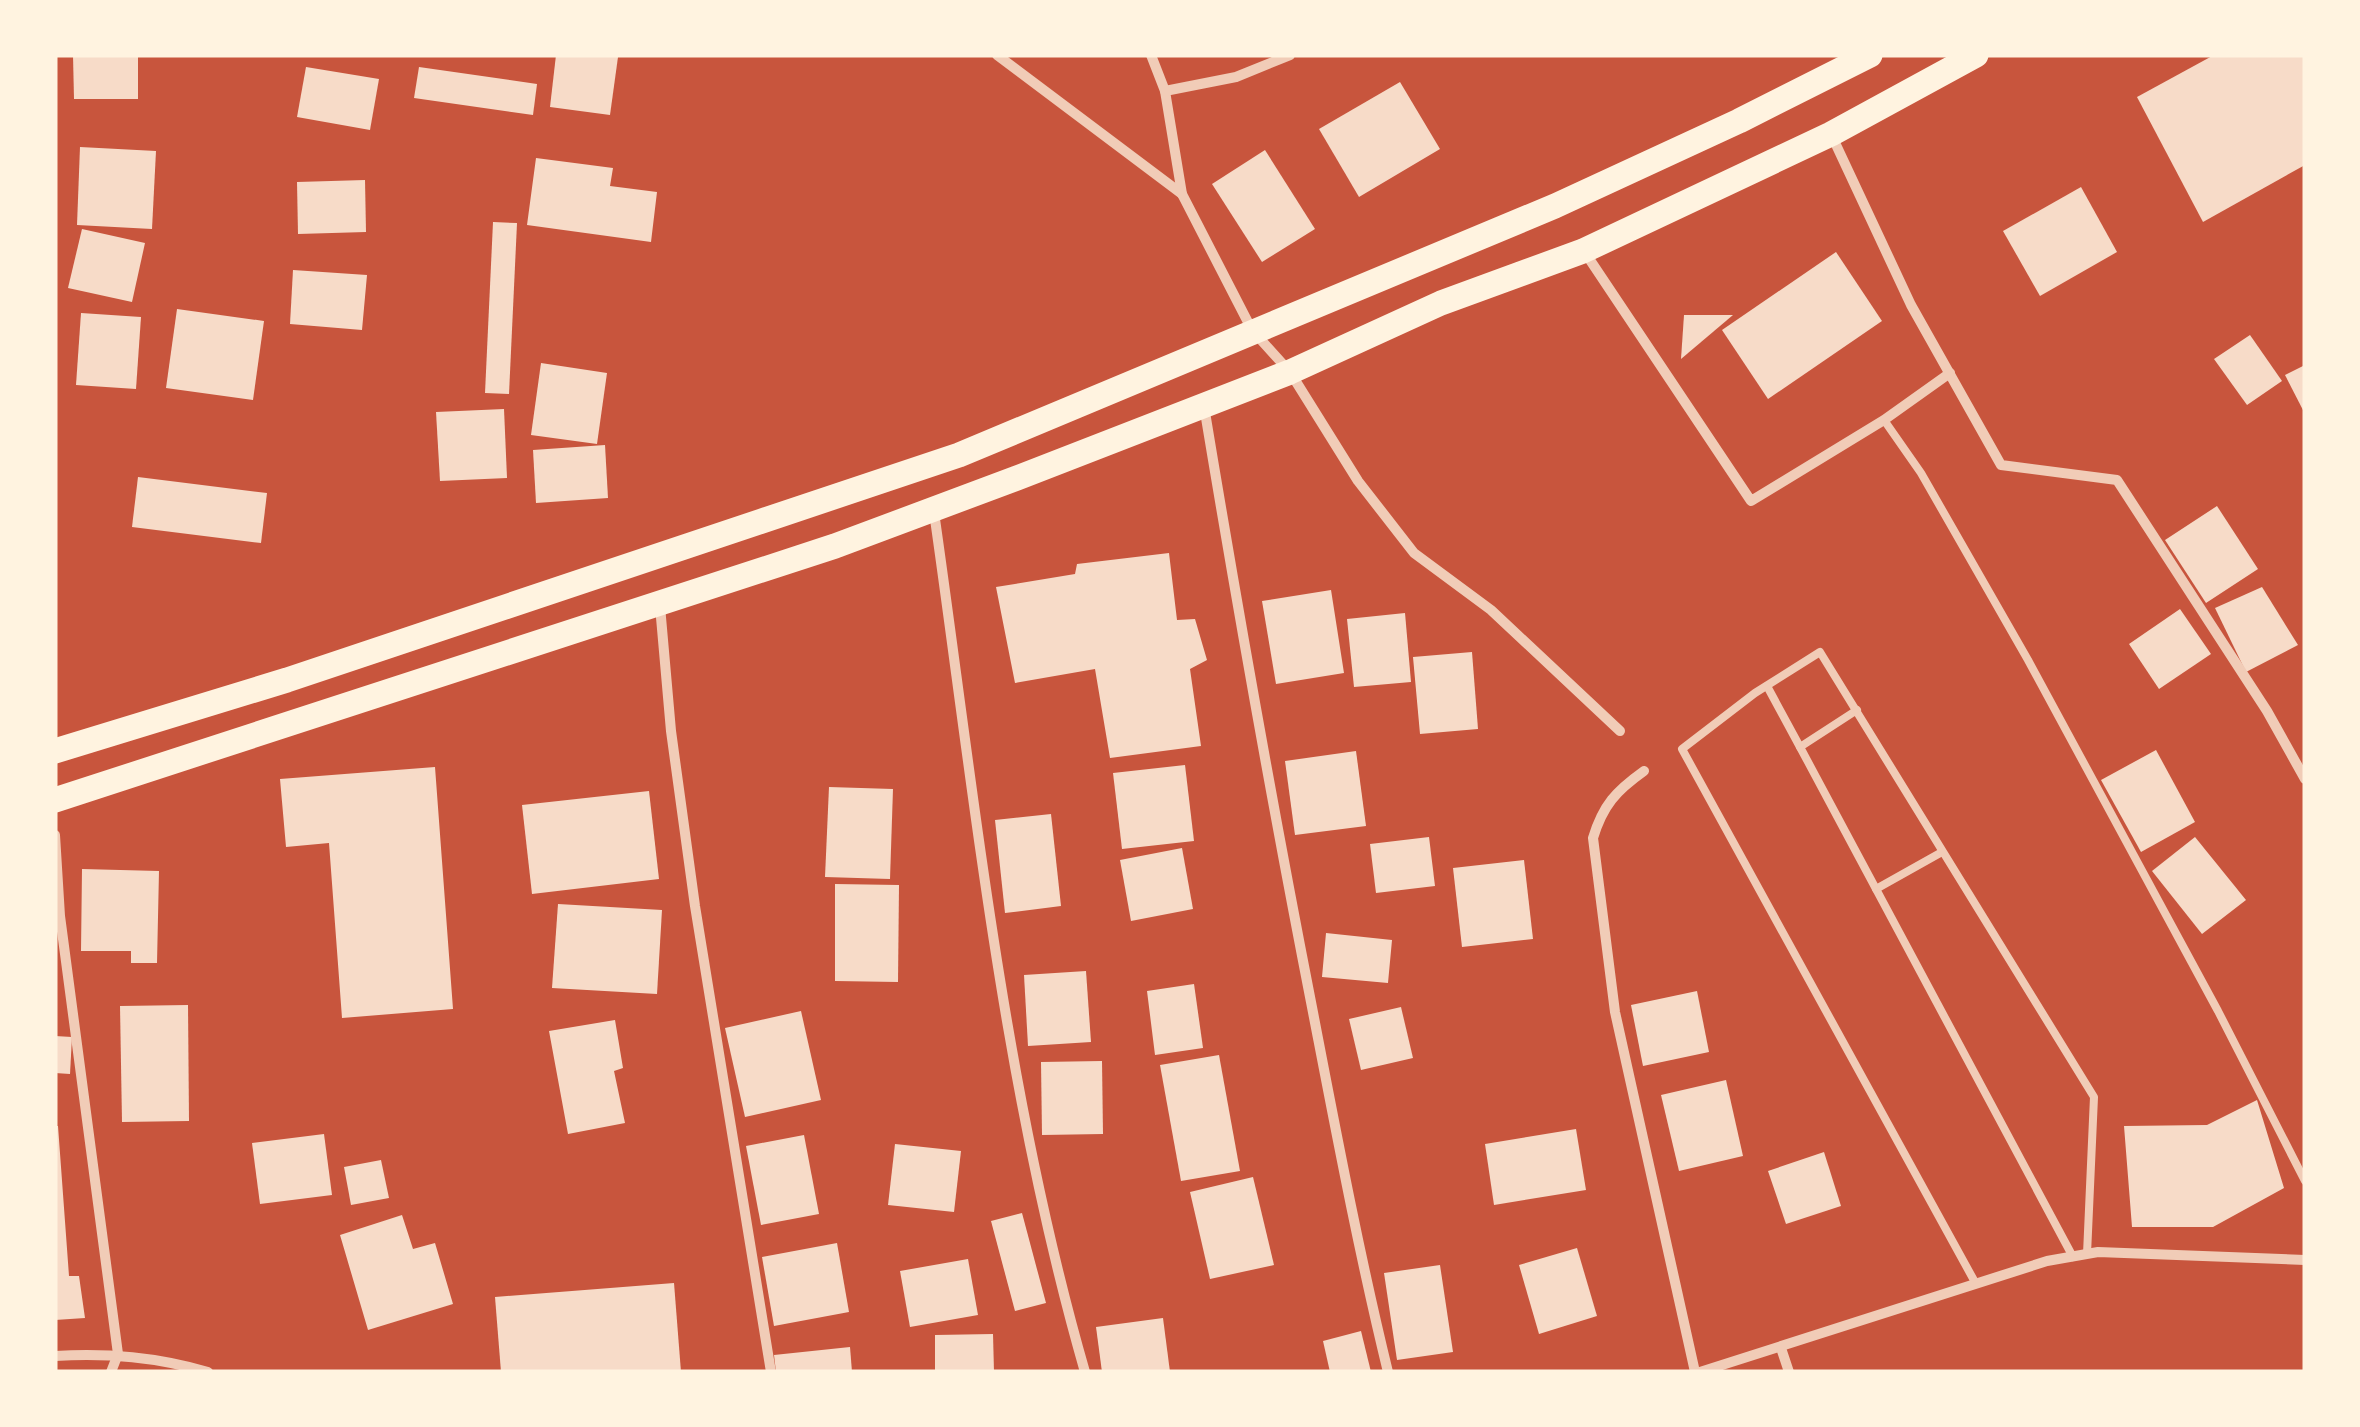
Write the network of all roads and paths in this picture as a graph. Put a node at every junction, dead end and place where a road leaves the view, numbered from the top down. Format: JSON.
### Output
{"nodes":[{"id":1,"x":997,"y":55,"type":"edge"},
{"id":2,"x":1151,"y":55,"type":"edge"},
{"id":3,"x":1290,"y":55,"type":"edge"},
{"id":4,"x":1870,"y":55,"type":"edge"},
{"id":5,"x":1976,"y":55,"type":"edge"},
{"id":6,"x":1165,"y":91,"type":"junction"},
{"id":7,"x":1831,"y":134,"type":"junction"},
{"id":8,"x":1182,"y":194,"type":"junction"},
{"id":9,"x":1584,"y":250,"type":"junction"},
{"id":10,"x":1252,"y":330,"type":"junction"},
{"id":11,"x":1290,"y":372,"type":"junction"},
{"id":12,"x":1950,"y":373,"type":"junction"},
{"id":13,"x":1204,"y":404,"type":"junction"},
{"id":14,"x":1884,"y":420,"type":"junction"},
{"id":15,"x":934,"y":510,"type":"junction"},
{"id":16,"x":660,"y":605,"type":"junction"},
{"id":17,"x":1766,"y":686,"type":"junction"},
{"id":18,"x":1857,"y":710,"type":"junction"},
{"id":19,"x":1620,"y":730,"type":"dead end"},
{"id":20,"x":1800,"y":746,"type":"junction"},
{"id":21,"x":55,"y":751,"type":"edge"},
{"id":22,"x":1644,"y":771,"type":"dead end"},
{"id":23,"x":2305,"y":779,"type":"edge"},
{"id":24,"x":55,"y":800,"type":"edge"},
{"id":25,"x":55,"y":835,"type":"edge"},
{"id":26,"x":1942,"y":852,"type":"junction"},
{"id":27,"x":1876,"y":889,"type":"junction"},
{"id":28,"x":2305,"y":1181,"type":"edge"},
{"id":29,"x":2087,"y":1254,"type":"junction"},
{"id":30,"x":2074,"y":1257,"type":"junction"},
{"id":31,"x":2305,"y":1260,"type":"edge"},
{"id":32,"x":1976,"y":1284,"type":"junction"},
{"id":33,"x":1781,"y":1348,"type":"junction"},
{"id":34,"x":118,"y":1354,"type":"junction"},
{"id":35,"x":55,"y":1356,"type":"edge"},
{"id":36,"x":111,"y":1372,"type":"edge"},
{"id":37,"x":208,"y":1372,"type":"edge"},
{"id":38,"x":770,"y":1372,"type":"edge"},
{"id":39,"x":1084,"y":1372,"type":"edge"},
{"id":40,"x":1388,"y":1372,"type":"edge"},
{"id":41,"x":1698,"y":1372,"type":"edge"},
{"id":42,"x":1788,"y":1372,"type":"edge"}],
"edges":[{"from":1,"to":8,"type":"street"},
{"from":2,"to":6,"type":"street"},
{"from":3,"to":6,"type":"street"},
{"from":4,"to":10,"type":"main road"},
{"from":5,"to":7,"type":"main road"},
{"from":6,"to":8,"type":"street"},
{"from":7,"to":9,"type":"main road"},
{"from":7,"to":12,"type":"street"},
{"from":8,"to":10,"type":"street"},
{"from":9,"to":11,"type":"main road"},
{"from":9,"to":14,"type":"street"},
{"from":10,"to":11,"type":"street"},
{"from":10,"to":21,"type":"main road"},
{"from":11,"to":13,"type":"main road"},
{"from":11,"to":19,"type":"street"},
{"from":12,"to":14,"type":"street"},
{"from":12,"to":23,"type":"street"},
{"from":13,"to":15,"type":"main road"},
{"from":13,"to":40,"type":"street"},
{"from":14,"to":28,"type":"lane"},
{"from":15,"to":16,"type":"main road"},
{"from":15,"to":39,"type":"street"},
{"from":16,"to":24,"type":"main road"},
{"from":16,"to":38,"type":"street"},
{"from":17,"to":18,"type":"lane"},
{"from":17,"to":20,"type":"lane"},
{"from":17,"to":32,"type":"lane"},
{"from":18,"to":20,"type":"lane"},
{"from":18,"to":26,"type":"lane"},
{"from":20,"to":27,"type":"lane"},
{"from":22,"to":41,"type":"street"},
{"from":25,"to":34,"type":"street"},
{"from":26,"to":27,"type":"lane"},
{"from":26,"to":29,"type":"lane"},
{"from":27,"to":30,"type":"lane"},
{"from":29,"to":30,"type":"street"},
{"from":29,"to":31,"type":"street"},
{"from":30,"to":32,"type":"street"},
{"from":32,"to":33,"type":"street"},
{"from":33,"to":41,"type":"street"},
{"from":33,"to":42,"type":"street"},
{"from":34,"to":35,"type":"street"},
{"from":34,"to":36,"type":"street"},
{"from":34,"to":37,"type":"street"}]}
